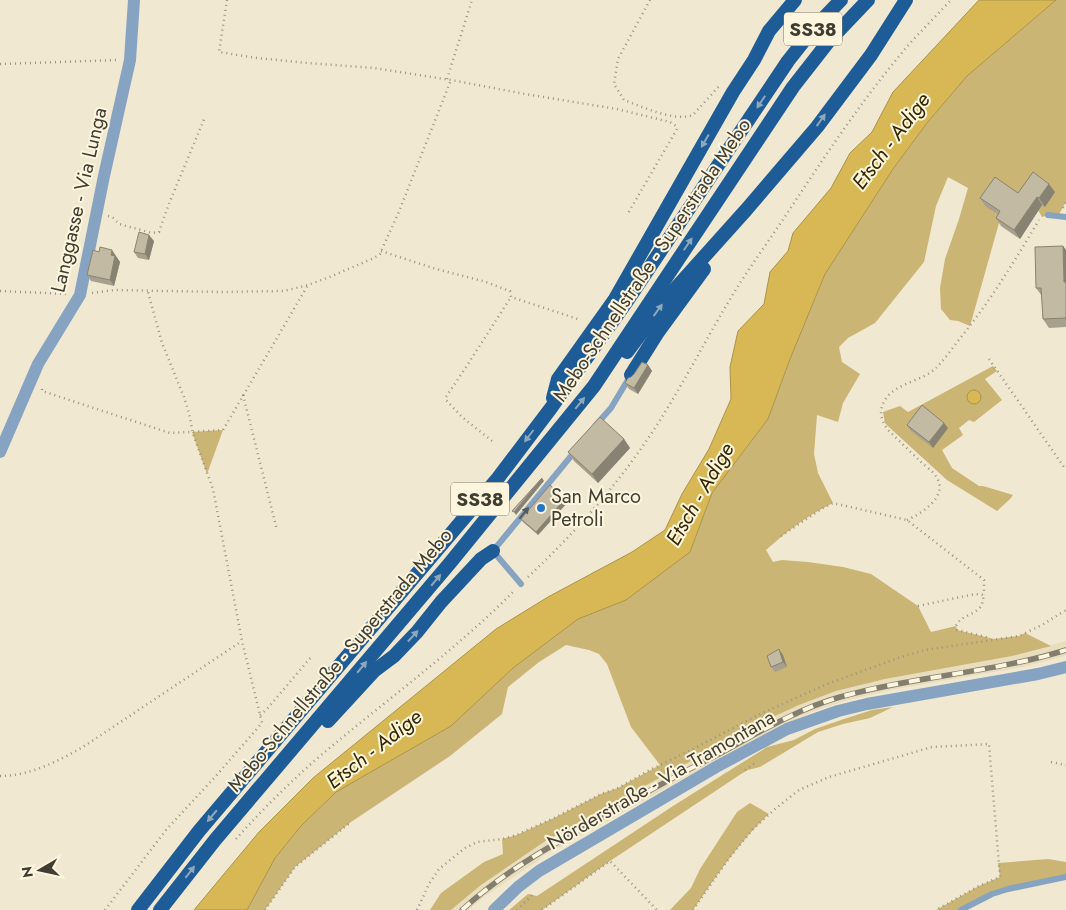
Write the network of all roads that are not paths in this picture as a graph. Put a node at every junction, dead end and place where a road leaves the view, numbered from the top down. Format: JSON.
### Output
{"nodes":[{"id":1,"x":134,"y":0,"type":"edge"},
{"id":2,"x":795,"y":0,"type":"edge"},
{"id":3,"x":841,"y":0,"type":"edge"},
{"id":4,"x":906,"y":0,"type":"edge"},
{"id":5,"x":865,"y":3,"type":"edge"},
{"id":6,"x":804,"y":142,"type":"junction"},
{"id":7,"x":1045,"y":216,"type":"road end"},
{"id":8,"x":1066,"y":217,"type":"edge"},
{"id":9,"x":631,"y":375,"type":"joint"},
{"id":10,"x":594,"y":386,"type":"junction"},
{"id":11,"x":550,"y":408,"type":"junction"},
{"id":12,"x":594,"y":429,"type":"edge"},
{"id":13,"x":582,"y":443,"type":"edge"},
{"id":14,"x":0,"y":452,"type":"edge"},
{"id":15,"x":493,"y":551,"type":"junction"},
{"id":16,"x":521,"y":584,"type":"road end"},
{"id":17,"x":1066,"y":667,"type":"edge"},
{"id":18,"x":300,"y":739,"type":"junction"},
{"id":19,"x":1066,"y":877,"type":"edge"},
{"id":20,"x":138,"y":910,"type":"edge"},
{"id":21,"x":160,"y":910,"type":"edge"},
{"id":22,"x":494,"y":910,"type":"edge"},
{"id":23,"x":961,"y":910,"type":"edge"}],
"edges":[{"from":1,"to":14,"type":"street","name":"Langgasse - Via Lunga"},
{"from":2,"to":11,"type":"highway","one_way":true},
{"from":3,"to":11,"type":"highway","name":"Mebo-Schnellstraße - Superstrada Mebo","number":"SS38","one_way":true},
{"from":6,"to":4,"type":"highway","one_way":true},
{"from":10,"to":5,"type":"highway","name":"Mebo-Schnellstraße - Superstrada Mebo","number":"SS38","one_way":true},
{"from":6,"to":9,"type":"highway"},
{"from":10,"to":6,"type":"highway","one_way":true},
{"from":7,"to":8,"type":"lane"},
{"from":9,"to":12,"type":"lane"},
{"from":18,"to":10,"type":"highway","name":"Mebo-Schnellstraße - Superstrada Mebo","number":"SS38","one_way":true},
{"from":11,"to":20,"type":"highway","name":"Mebo-Schnellstraße - Superstrada Mebo","number":"SS38","one_way":true},
{"from":15,"to":13,"type":"lane","one_way":true},
{"from":15,"to":16,"type":"lane"},
{"from":18,"to":15,"type":"highway","one_way":true},
{"from":17,"to":22,"type":"street","name":"Nörderstraße - Via Tramontana"},
{"from":21,"to":18,"type":"highway","name":"Mebo-Schnellstraße - Superstrada Mebo","number":"SS38","one_way":true},
{"from":19,"to":23,"type":"lane"}]}
